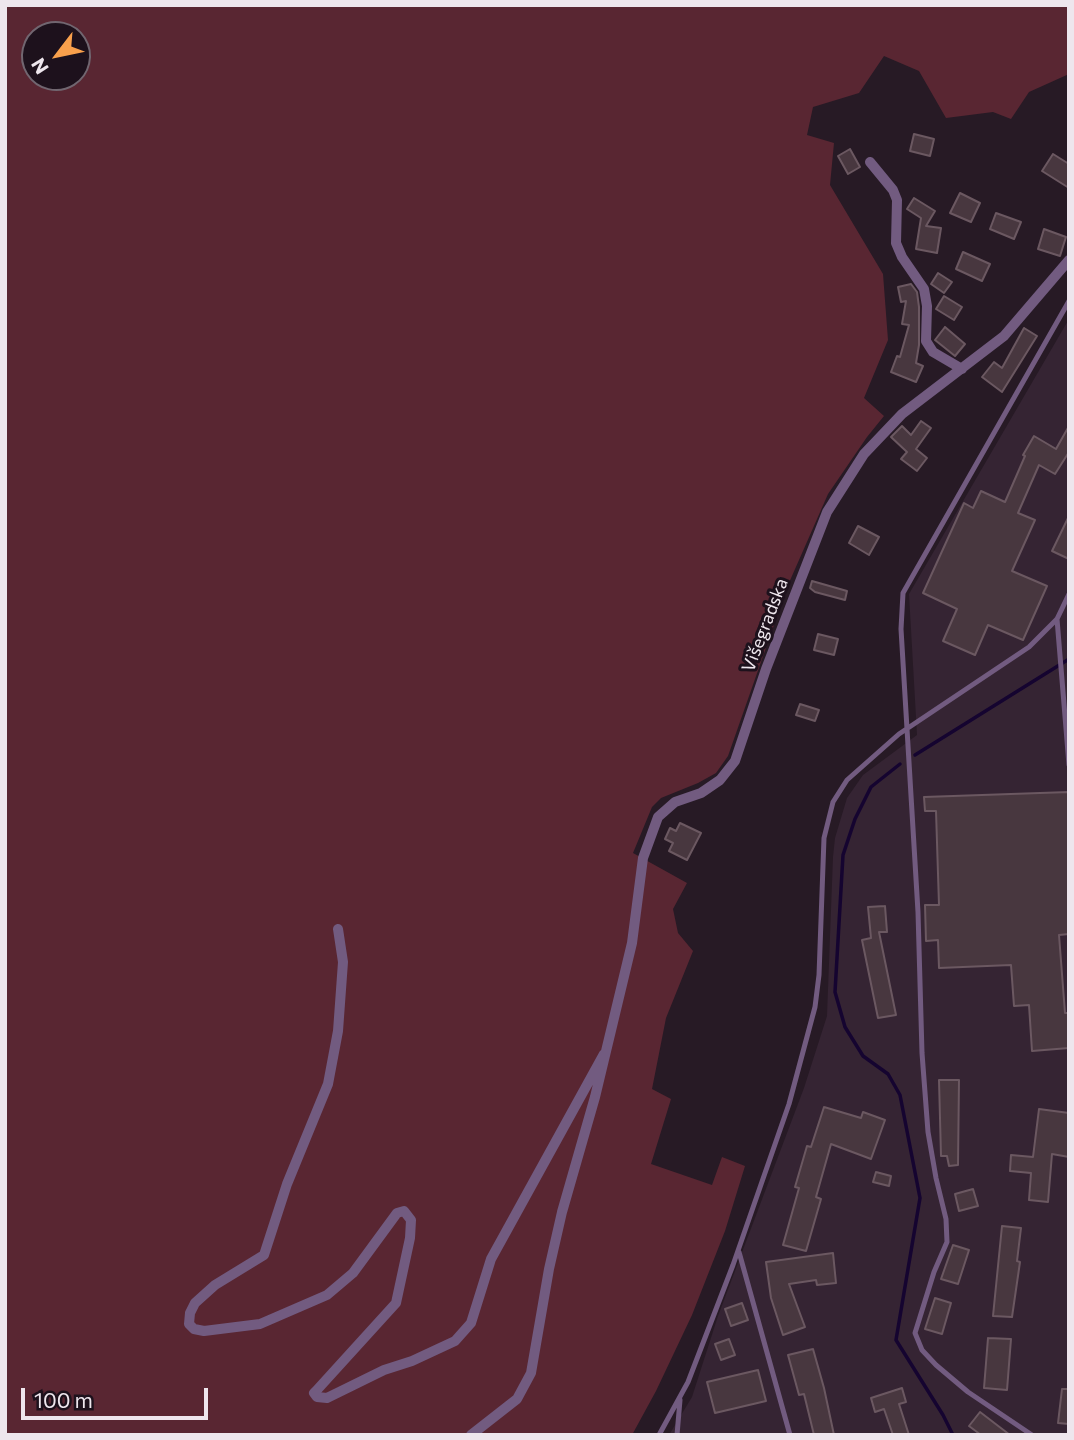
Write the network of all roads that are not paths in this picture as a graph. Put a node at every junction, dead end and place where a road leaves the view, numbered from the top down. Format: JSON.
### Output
{"nodes":[{"id":1,"x":870,"y":162,"type":"dead end"},
{"id":2,"x":1069,"y":260,"type":"edge"},
{"id":3,"x":1069,"y":301,"type":"edge"},
{"id":4,"x":962,"y":369,"type":"junction"},
{"id":5,"x":1069,"y":594,"type":"edge"},
{"id":6,"x":1057,"y":619,"type":"junction"},
{"id":7,"x":907,"y":729,"type":"junction"},
{"id":8,"x":1069,"y":765,"type":"edge"},
{"id":9,"x":338,"y":929,"type":"dead end"},
{"id":10,"x":604,"y":1054,"type":"junction"},
{"id":11,"x":738,"y":1250,"type":"junction"},
{"id":12,"x":681,"y":1395,"type":"junction"},
{"id":13,"x":471,"y":1435,"type":"edge"},
{"id":14,"x":659,"y":1435,"type":"edge"},
{"id":15,"x":677,"y":1435,"type":"edge"},
{"id":16,"x":790,"y":1435,"type":"edge"},
{"id":17,"x":1032,"y":1435,"type":"edge"}],
"edges":[{"from":1,"to":4,"type":"street"},
{"from":2,"to":4,"type":"street","name":"Višegradska"},
{"from":3,"to":7,"type":"lane"},
{"from":4,"to":10,"type":"street","name":"Višegradska"},
{"from":5,"to":6,"type":"lane"},
{"from":6,"to":7,"type":"lane"},
{"from":6,"to":8,"type":"lane"},
{"from":7,"to":11,"type":"lane"},
{"from":7,"to":17,"type":"lane"},
{"from":9,"to":10,"type":"street"},
{"from":10,"to":13,"type":"street"},
{"from":11,"to":12,"type":"lane"},
{"from":11,"to":16,"type":"lane"},
{"from":12,"to":14,"type":"lane"},
{"from":12,"to":15,"type":"lane"}]}
